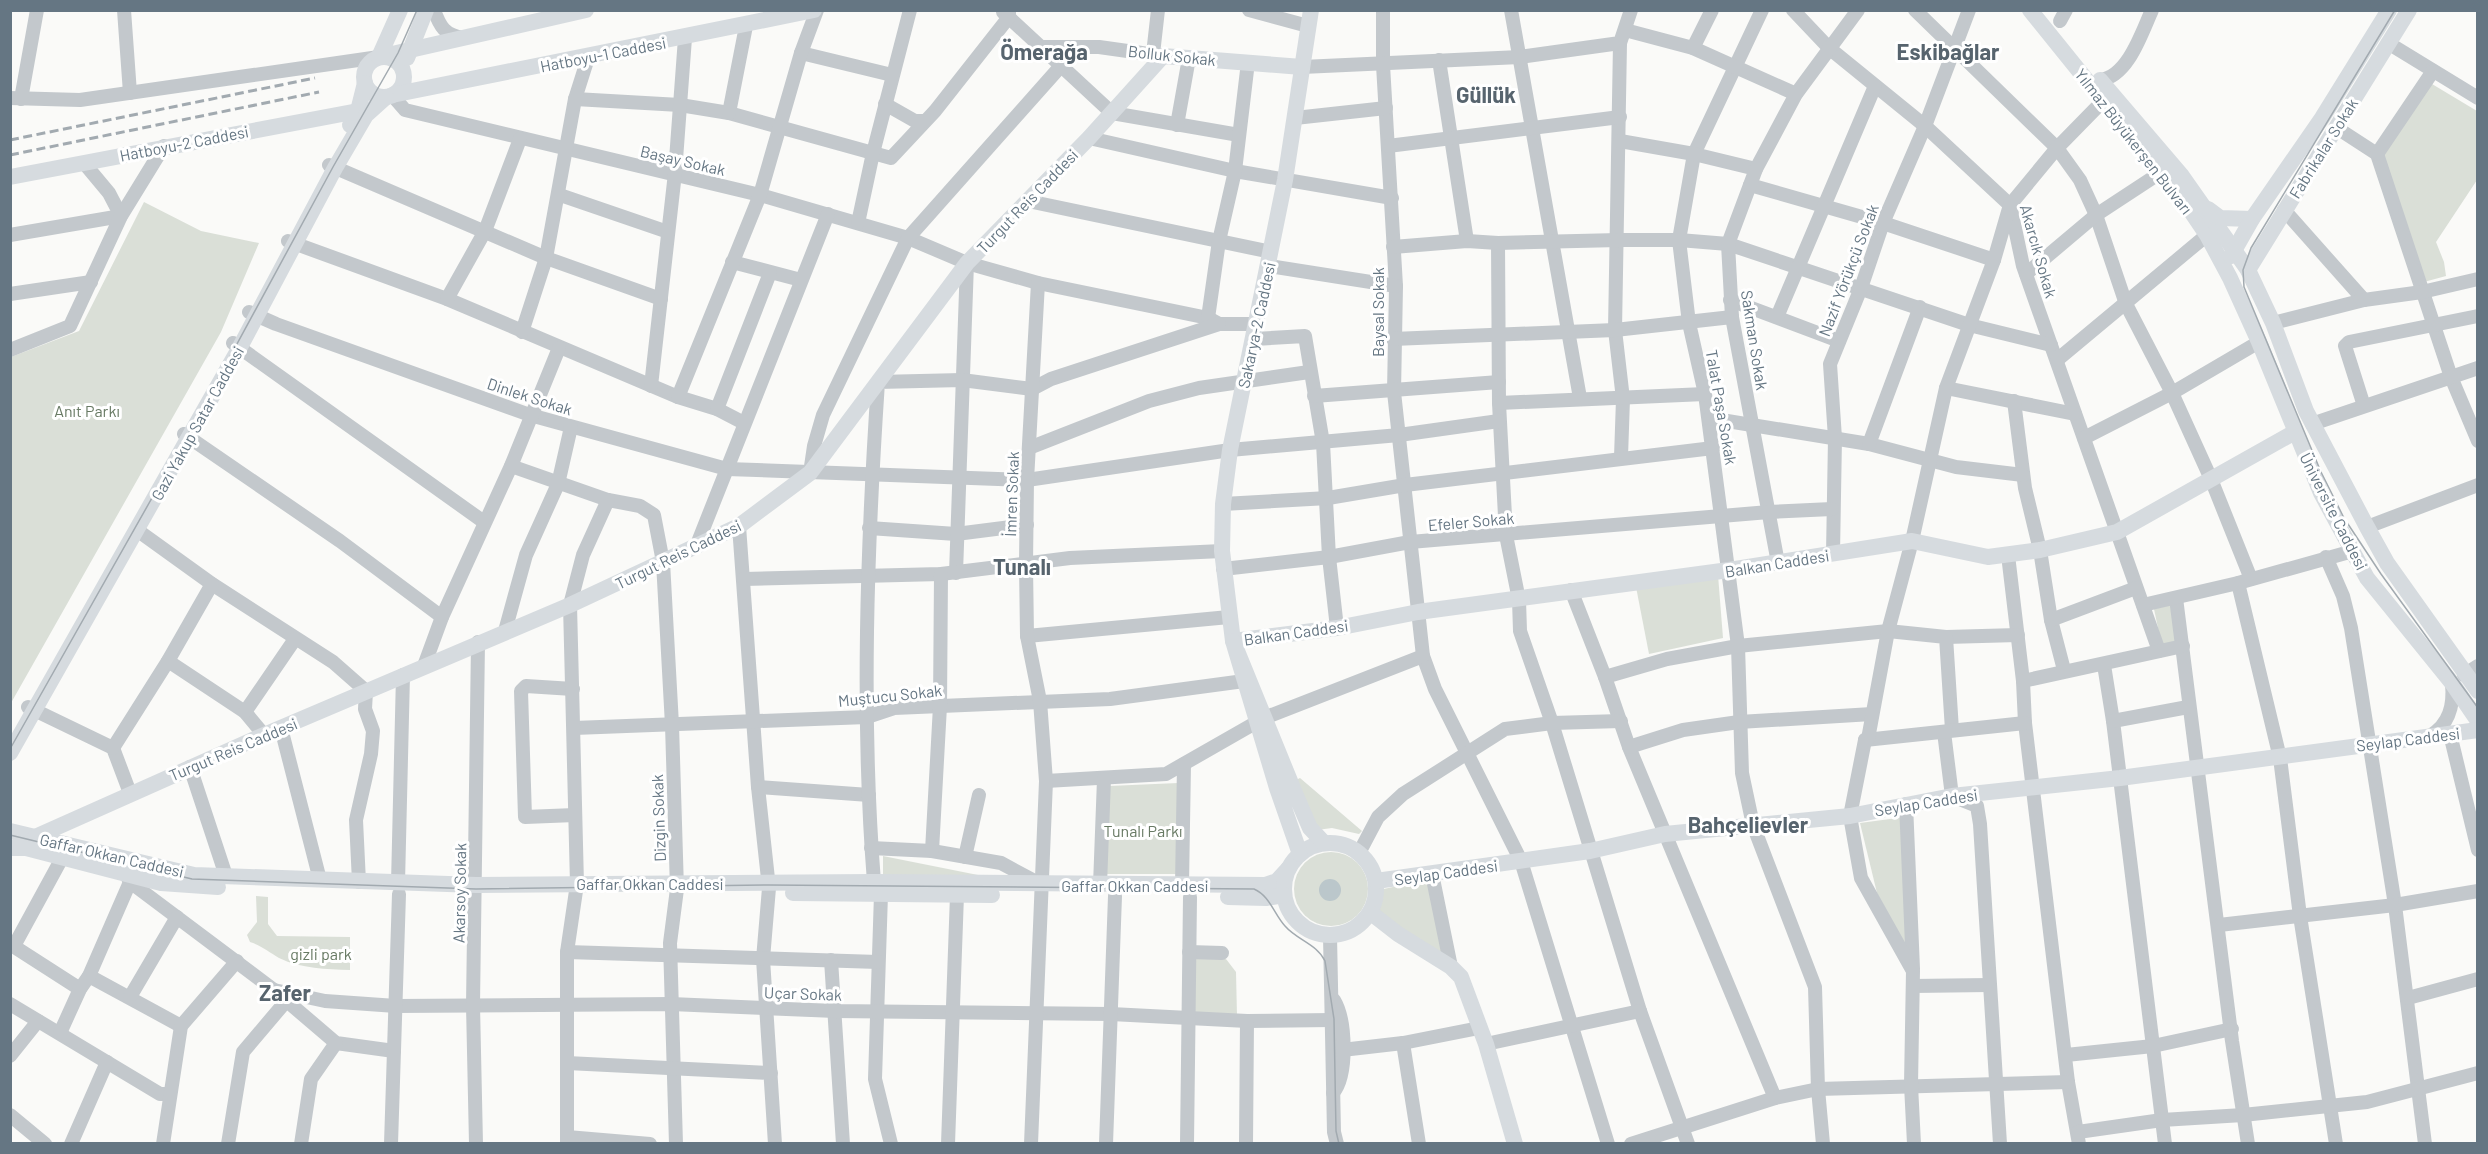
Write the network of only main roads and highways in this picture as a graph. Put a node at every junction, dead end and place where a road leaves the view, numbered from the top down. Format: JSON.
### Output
{"nodes":[{"id":1,"x":400,"y":10,"type":"edge"},
{"id":2,"x":426,"y":10,"type":"edge"},
{"id":3,"x":586,"y":10,"type":"edge"},
{"id":4,"x":815,"y":10,"type":"edge"},
{"id":5,"x":2030,"y":10,"type":"edge"},
{"id":6,"x":2043,"y":10,"type":"edge"},
{"id":7,"x":2389,"y":10,"type":"edge"},
{"id":8,"x":2409,"y":10,"type":"edge"},
{"id":9,"x":1310,"y":18,"type":"edge"},
{"id":10,"x":409,"y":50,"type":"junction"},
{"id":11,"x":1158,"y":55,"type":"joint"},
{"id":12,"x":379,"y":57,"type":"junction"},
{"id":13,"x":1302,"y":67,"type":"junction"},
{"id":14,"x":404,"y":73,"type":"junction"},
{"id":15,"x":364,"y":84,"type":"junction"},
{"id":16,"x":389,"y":96,"type":"junction"},
{"id":17,"x":358,"y":111,"type":"junction"},
{"id":18,"x":332,"y":166,"type":"junction"},
{"id":19,"x":10,"y":177,"type":"edge"},
{"id":20,"x":2205,"y":208,"type":"junction"},
{"id":21,"x":2252,"y":219,"type":"junction"},
{"id":22,"x":2235,"y":250,"type":"junction"},
{"id":23,"x":2248,"y":270,"type":"junction"},
{"id":24,"x":2227,"y":271,"type":"junction"},
{"id":25,"x":2295,"y":432,"type":"junction"},
{"id":26,"x":187,"y":435,"type":"junction"},
{"id":27,"x":1233,"y":641,"type":"junction"},
{"id":28,"x":2468,"y":675,"type":"edge"},
{"id":29,"x":2478,"y":691,"type":"edge"},
{"id":30,"x":30,"y":709,"type":"junction"},
{"id":31,"x":1260,"y":720,"type":"junction"},
{"id":32,"x":2478,"y":721,"type":"edge"},
{"id":33,"x":2478,"y":730,"type":"edge"},
{"id":34,"x":10,"y":738,"type":"edge"},
{"id":35,"x":10,"y":753,"type":"edge"},
{"id":36,"x":10,"y":831,"type":"edge"},
{"id":37,"x":35,"y":837,"type":"junction"},
{"id":38,"x":1324,"y":843,"type":"junction"},
{"id":39,"x":10,"y":848,"type":"edge"},
{"id":40,"x":1300,"y":854,"type":"junction"},
{"id":41,"x":1288,"y":869,"type":"junction"},
{"id":42,"x":1376,"y":881,"type":"junction"},
{"id":43,"x":398,"y":888,"type":"junction"},
{"id":44,"x":877,"y":888,"type":"junction"},
{"id":45,"x":1042,"y":890,"type":"junction"},
{"id":46,"x":1186,"y":891,"type":"junction"},
{"id":47,"x":1284,"y":895,"type":"junction"},
{"id":48,"x":1371,"y":913,"type":"junction"},
{"id":49,"x":1515,"y":1143,"type":"edge"}],
"edges":[{"from":1,"to":12,"type":"main road"},
{"from":2,"to":10,"type":"main road"},
{"from":3,"to":10,"type":"main road"},
{"from":4,"to":16,"type":"main road","name":"Hatboyu-1 Caddesi"},
{"from":5,"to":24,"type":"main road","name":"Yılmaz Büyükerşen Bulvarı"},
{"from":6,"to":20,"type":"main road","name":"Yılmaz Büyükerşen Bulvarı"},
{"from":7,"to":21,"type":"main road","name":"Fabrikalar Sokak"},
{"from":8,"to":23,"type":"main road","name":"Fabrikalar Sokak"},
{"from":9,"to":13,"type":"main road","name":"Sakarya-2 Caddesi"},
{"from":10,"to":12,"type":"main road"},
{"from":10,"to":14,"type":"main road"},
{"from":11,"to":13,"type":"main road","name":"Bolluk Sokak"},
{"from":11,"to":37,"type":"main road","name":"Turgut Reis Caddesi"},
{"from":12,"to":14,"type":"main road"},
{"from":12,"to":15,"type":"main road"},
{"from":13,"to":27,"type":"main road","name":"Sakarya-2 Caddesi"},
{"from":14,"to":16,"type":"main road"},
{"from":15,"to":16,"type":"main road"},
{"from":15,"to":17,"type":"main road","name":"Gazi Yakup Satar Caddesi"},
{"from":16,"to":18,"type":"main road","name":"Gazi Yakup Satar Caddesi"},
{"from":17,"to":18,"type":"main road","name":"Gazi Yakup Satar Caddesi"},
{"from":17,"to":19,"type":"main road","name":"Hatboyu-2 Caddesi"},
{"from":18,"to":26,"type":"main road","name":"Gazi Yakup Satar Caddesi"},
{"from":20,"to":21,"type":"main road"},
{"from":20,"to":22,"type":"main road","name":"Yılmaz Büyükerşen Bulvarı"},
{"from":21,"to":22,"type":"main road","name":"Fabrikalar Sokak"},
{"from":22,"to":23,"type":"main road","name":"Yılmaz Büyükerşen Bulvarı"},
{"from":22,"to":24,"type":"main road","name":"Fabrikalar Sokak"},
{"from":23,"to":24,"type":"main road"},
{"from":23,"to":28,"type":"main road","name":"Yılmaz Büyükerşen Bulvarı"},
{"from":24,"to":25,"type":"main road","name":"Üniversite Caddesi"},
{"from":25,"to":27,"type":"main road","name":"Balkan Caddesi"},
{"from":25,"to":28,"type":"main road","name":"Üniversite Caddesi"},
{"from":26,"to":30,"type":"main road","name":"Gazi Yakup Satar Caddesi"},
{"from":26,"to":30,"type":"main road","name":"Gazi Yakup Satar Caddesi"},
{"from":27,"to":31,"type":"main road","name":"Sakarya-2 Caddesi"},
{"from":27,"to":31,"type":"main road","name":"Sakarya-2 Caddesi"},
{"from":28,"to":29,"type":"main road"},
{"from":28,"to":32,"type":"main road","name":"Üniversite Caddesi"},
{"from":30,"to":34,"type":"main road","name":"Gazi Yakup Satar Caddesi"},
{"from":30,"to":35,"type":"main road","name":"Gazi Yakup Satar Caddesi"},
{"from":31,"to":38,"type":"main road"},
{"from":31,"to":40,"type":"main road","name":"Sakarya-2 Caddesi"},
{"from":33,"to":42,"type":"main road","name":"Seylap Caddesi"},
{"from":36,"to":37,"type":"main road","name":"Gaffar Okkan Caddesi"},
{"from":37,"to":43,"type":"main road","name":"Gaffar Okkan Caddesi"},
{"from":38,"to":40,"type":"main road"},
{"from":38,"to":42,"type":"main road"},
{"from":39,"to":43,"type":"main road","name":"Gaffar Okkan Caddesi"},
{"from":40,"to":41,"type":"main road"},
{"from":41,"to":46,"type":"main road","name":"Gaffar Okkan Caddesi"},
{"from":41,"to":47,"type":"main road"},
{"from":42,"to":48,"type":"main road"},
{"from":43,"to":44,"type":"main road","name":"Gaffar Okkan Caddesi"},
{"from":44,"to":45,"type":"main road","name":"Gaffar Okkan Caddesi"},
{"from":44,"to":45,"type":"main road","name":"Gaffar Okkan Caddesi"},
{"from":45,"to":46,"type":"main road","name":"Gaffar Okkan Caddesi"},
{"from":45,"to":46,"type":"main road","name":"Gaffar Okkan Caddesi"},
{"from":46,"to":47,"type":"main road","name":"Gaffar Okkan Caddesi"},
{"from":47,"to":48,"type":"main road"},
{"from":48,"to":49,"type":"main road"}]}
